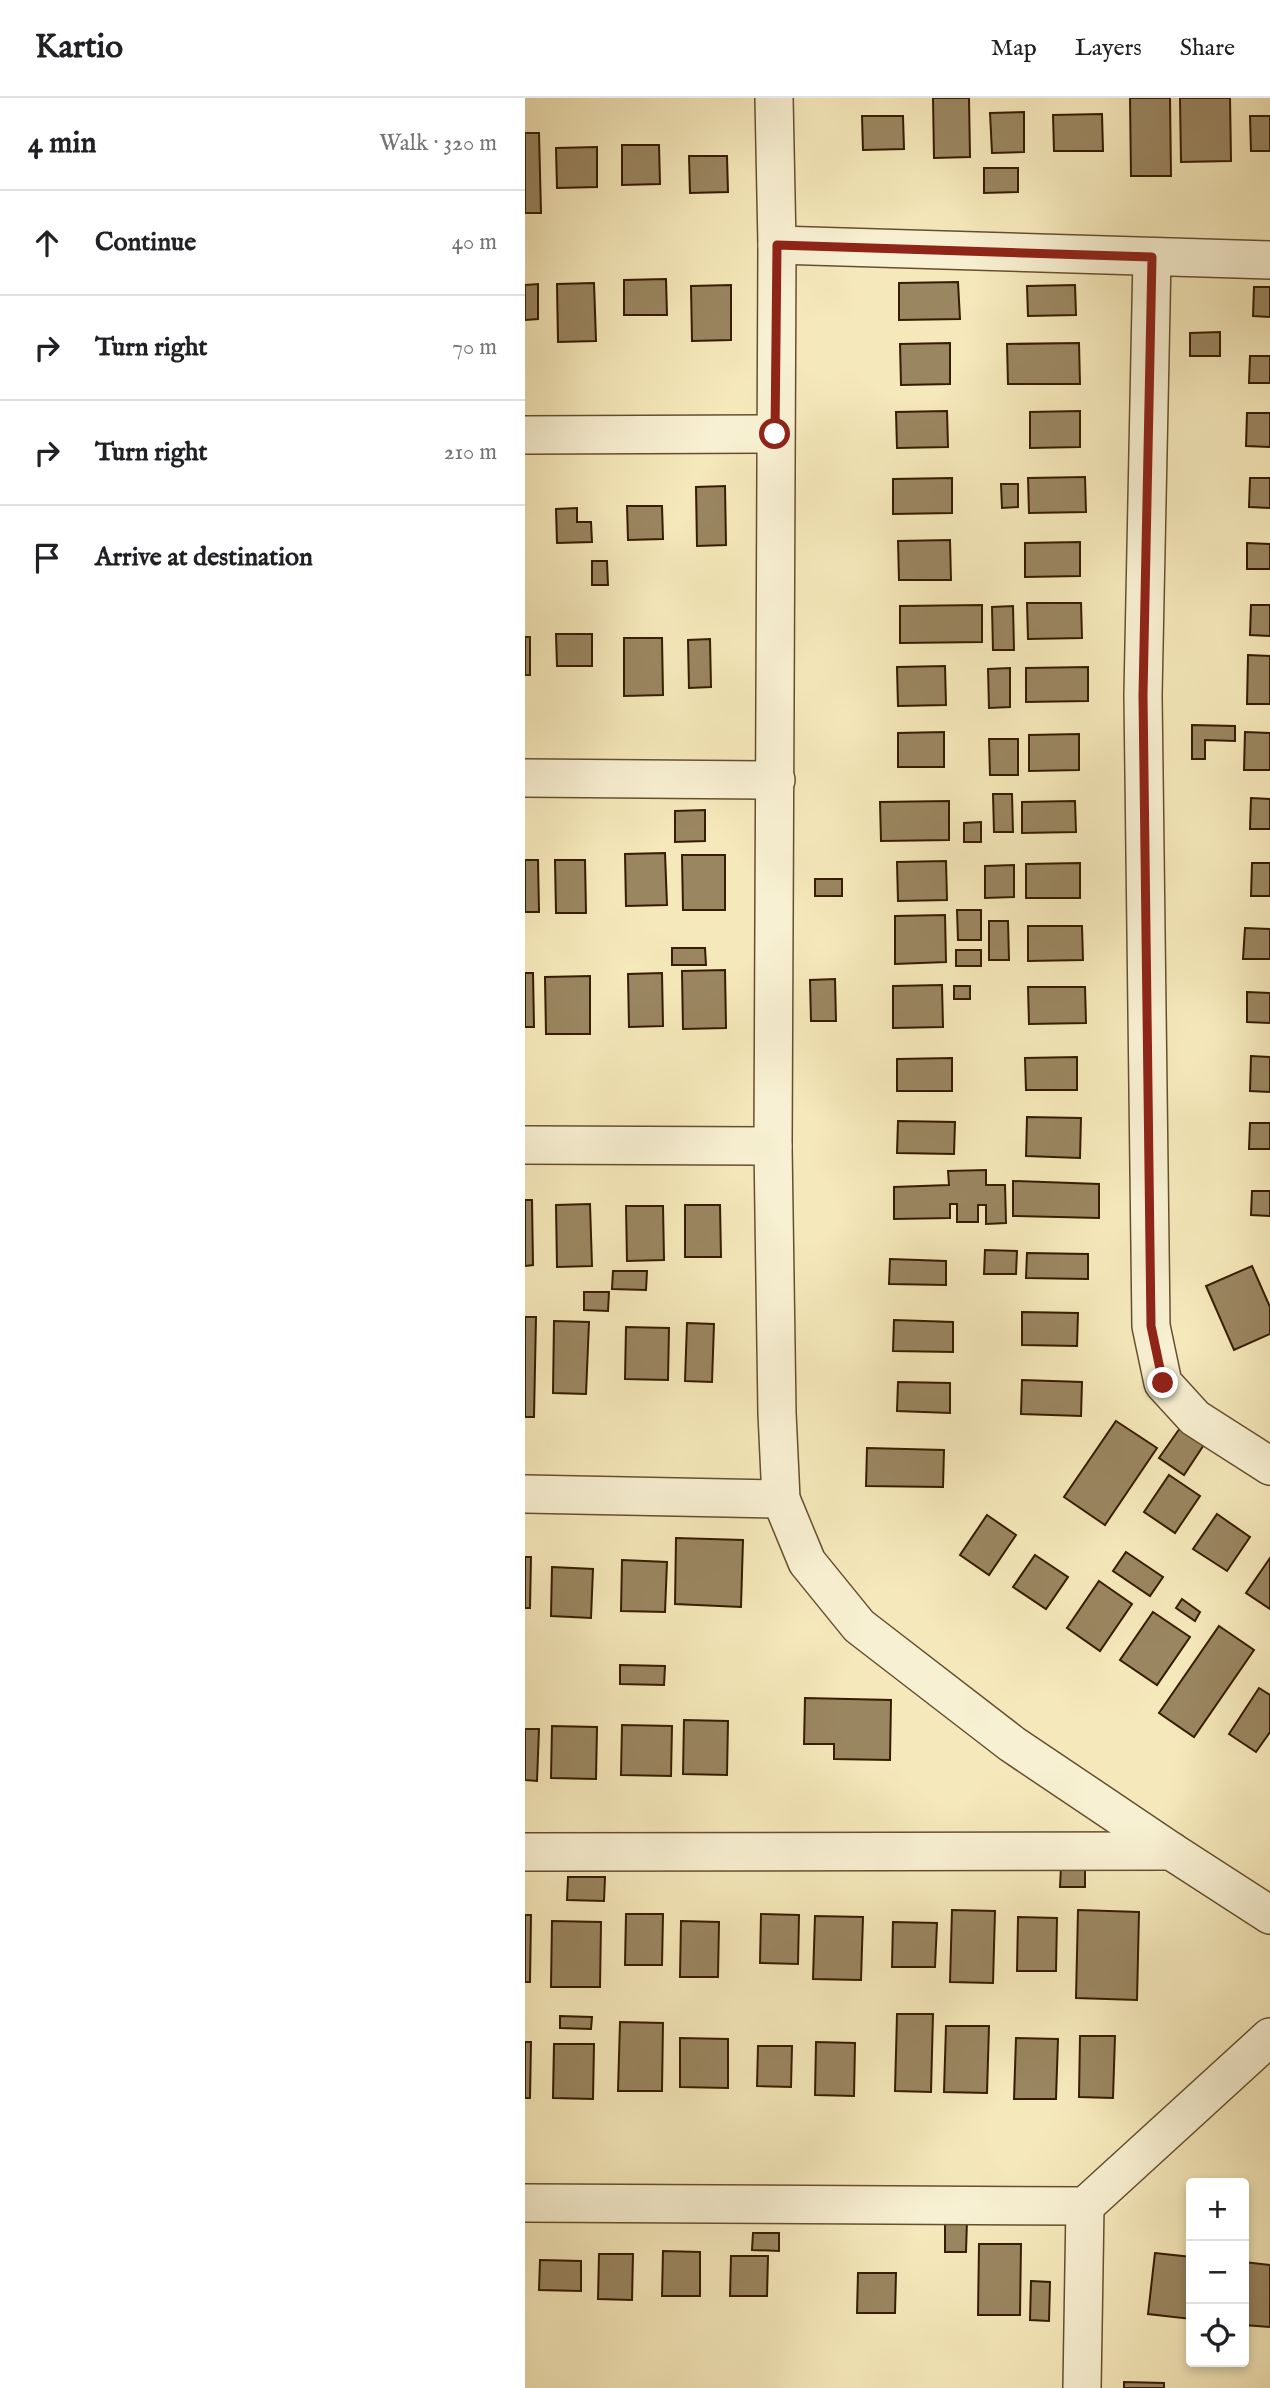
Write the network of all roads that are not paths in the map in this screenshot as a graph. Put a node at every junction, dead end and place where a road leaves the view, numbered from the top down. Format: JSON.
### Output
{"nodes":[{"id":1,"x":773,"y":98,"type":"edge"},
{"id":2,"x":777,"y":245,"type":"junction"},
{"id":3,"x":1152,"y":257,"type":"junction"},
{"id":4,"x":1270,"y":260,"type":"edge"},
{"id":5,"x":775,"y":434,"type":"junction"},
{"id":6,"x":525,"y":435,"type":"edge"},
{"id":7,"x":525,"y":779,"type":"edge"},
{"id":8,"x":776,"y":780,"type":"junction"},
{"id":9,"x":525,"y":1145,"type":"edge"},
{"id":10,"x":773,"y":1146,"type":"junction"},
{"id":11,"x":1270,"y":1466,"type":"edge"},
{"id":12,"x":525,"y":1494,"type":"edge"},
{"id":13,"x":781,"y":1499,"type":"junction"},
{"id":14,"x":1171,"y":1851,"type":"junction"},
{"id":15,"x":525,"y":1852,"type":"edge"},
{"id":16,"x":1270,"y":1914,"type":"edge"},
{"id":17,"x":1270,"y":2037,"type":"edge"},
{"id":18,"x":525,"y":2203,"type":"edge"},
{"id":19,"x":1085,"y":2206,"type":"junction"},
{"id":20,"x":1082,"y":2388,"type":"edge"}],
"edges":[{"from":1,"to":2,"type":"street"},
{"from":2,"to":3,"type":"street"},
{"from":2,"to":5,"type":"street"},
{"from":3,"to":4,"type":"street"},
{"from":3,"to":11,"type":"street"},
{"from":5,"to":6,"type":"street"},
{"from":5,"to":8,"type":"street"},
{"from":7,"to":8,"type":"street"},
{"from":8,"to":10,"type":"street"},
{"from":9,"to":10,"type":"street"},
{"from":10,"to":13,"type":"street"},
{"from":12,"to":13,"type":"street"},
{"from":13,"to":14,"type":"street"},
{"from":14,"to":15,"type":"street"},
{"from":14,"to":16,"type":"street"},
{"from":17,"to":19,"type":"street"},
{"from":18,"to":19,"type":"street"},
{"from":19,"to":20,"type":"street"}]}
